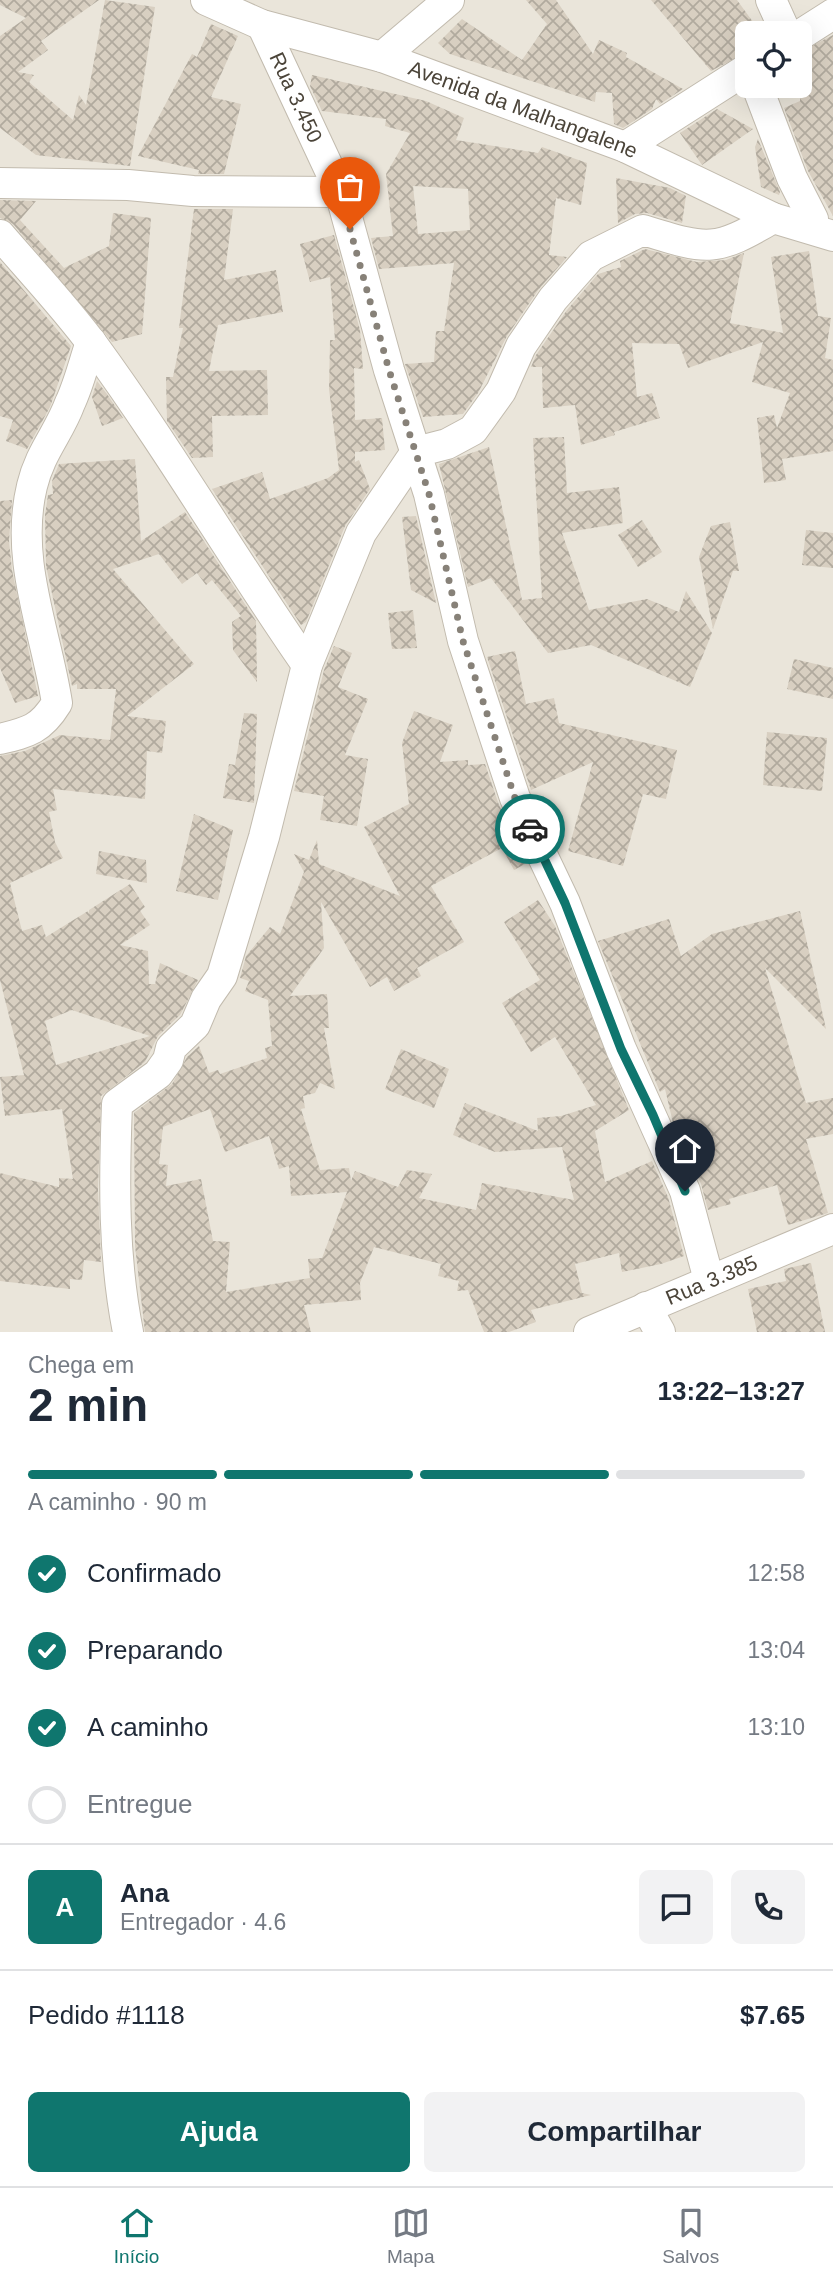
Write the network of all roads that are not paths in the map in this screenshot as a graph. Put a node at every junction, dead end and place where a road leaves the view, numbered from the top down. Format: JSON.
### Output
{"nodes":[{"id":1,"x":206,"y":0,"type":"edge"},
{"id":2,"x":449,"y":0,"type":"edge"},
{"id":3,"x":771,"y":0,"type":"edge"},
{"id":4,"x":833,"y":14,"type":"edge"},
{"id":5,"x":781,"y":21,"type":"edge"},
{"id":6,"x":262,"y":24,"type":"junction"},
{"id":7,"x":812,"y":27,"type":"edge"},
{"id":8,"x":382,"y":57,"type":"junction"},
{"id":9,"x":735,"y":77,"type":"edge"},
{"id":10,"x":762,"y":98,"type":"edge"},
{"id":11,"x":625,"y":147,"type":"junction"},
{"id":12,"x":0,"y":183,"type":"edge"},
{"id":13,"x":340,"y":192,"type":"junction"},
{"id":14,"x":773,"y":218,"type":"junction"},
{"id":15,"x":822,"y":221,"type":"edge"},
{"id":16,"x":0,"y":235,"type":"edge"},
{"id":17,"x":91,"y":342,"type":"junction"},
{"id":18,"x":416,"y":452,"type":"junction"},
{"id":19,"x":307,"y":665,"type":"junction"},
{"id":20,"x":0,"y":739,"type":"edge"},
{"id":21,"x":833,"y":1229,"type":"edge"},
{"id":22,"x":709,"y":1280,"type":"junction"},
{"id":23,"x":653,"y":1320,"type":"edge"},
{"id":24,"x":128,"y":1332,"type":"edge"},
{"id":25,"x":589,"y":1332,"type":"edge"}],
"edges":[{"from":1,"to":6,"type":"street","name":"Avenida da Malhangalene"},
{"from":2,"to":8,"type":"street"},
{"from":3,"to":5,"type":"street"},
{"from":4,"to":7,"type":"street"},
{"from":6,"to":8,"type":"street","name":"Avenida da Malhangalene"},
{"from":6,"to":13,"type":"street","name":"Rua 3.450"},
{"from":8,"to":11,"type":"street","name":"Avenida da Malhangalene"},
{"from":9,"to":11,"type":"street"},
{"from":10,"to":15,"type":"street"},
{"from":11,"to":14,"type":"street","name":"Avenida da Malhangalene"},
{"from":12,"to":13,"type":"street"},
{"from":13,"to":18,"type":"street","name":"Rua 3.450"},
{"from":14,"to":15,"type":"street","name":"Avenida da Malhangalene"},
{"from":14,"to":18,"type":"street"},
{"from":16,"to":17,"type":"street"},
{"from":17,"to":19,"type":"street"},
{"from":17,"to":20,"type":"street"},
{"from":18,"to":19,"type":"street"},
{"from":18,"to":22,"type":"street","name":"Rua 3.450"},
{"from":19,"to":24,"type":"street"},
{"from":21,"to":22,"type":"street","name":"Rua 3.385"},
{"from":22,"to":23,"type":"street","name":"Rua 3.385"},
{"from":23,"to":25,"type":"street","name":"Rua 3.385"}]}
